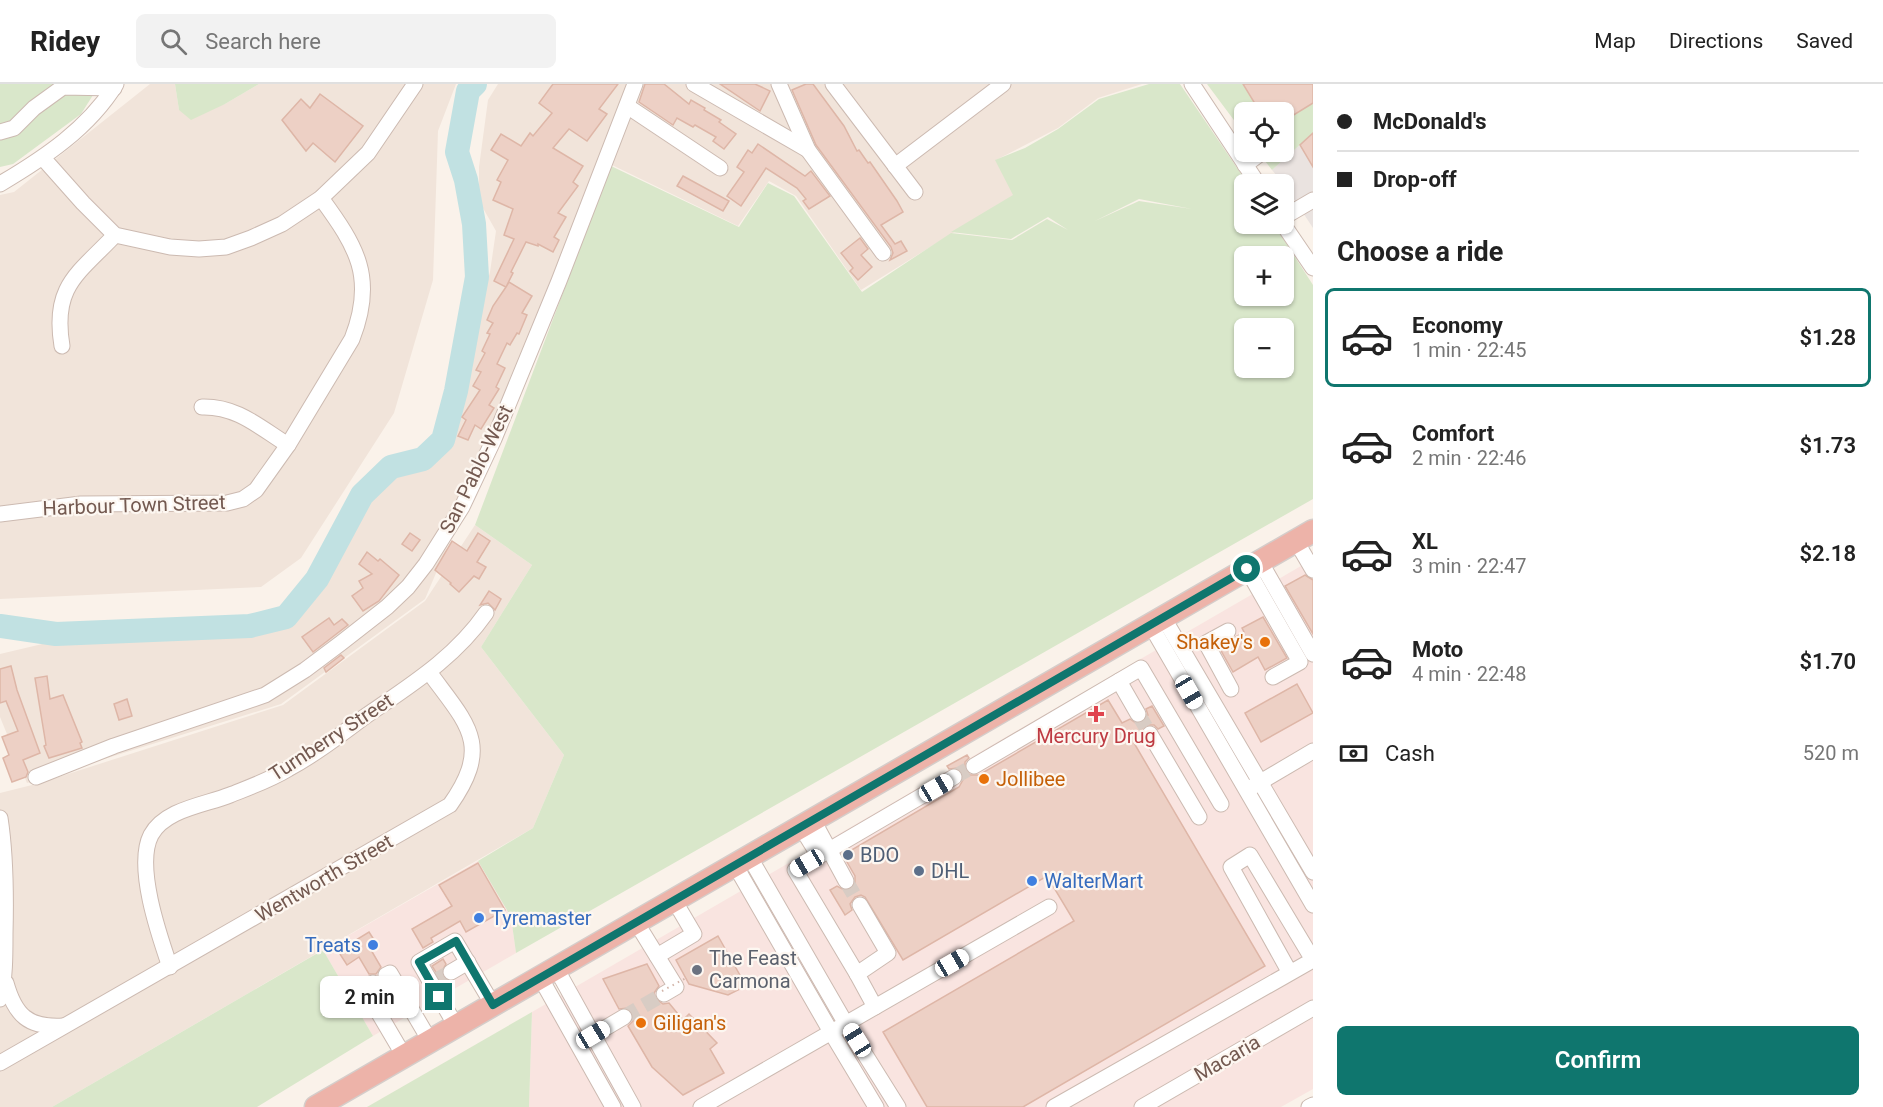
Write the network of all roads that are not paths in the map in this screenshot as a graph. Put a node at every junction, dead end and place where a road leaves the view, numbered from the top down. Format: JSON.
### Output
{"nodes":[{"id":1,"x":415,"y":84,"type":"edge"},
{"id":2,"x":635,"y":84,"type":"edge"},
{"id":3,"x":694,"y":84,"type":"edge"},
{"id":4,"x":779,"y":84,"type":"edge"},
{"id":5,"x":833,"y":84,"type":"edge"},
{"id":6,"x":1003,"y":84,"type":"edge"},
{"id":7,"x":1192,"y":84,"type":"edge"},
{"id":8,"x":115,"y":86,"type":"edge"},
{"id":9,"x":627,"y":106,"type":"junction"},
{"id":10,"x":0,"y":132,"type":"edge"},
{"id":11,"x":808,"y":150,"type":"junction"},
{"id":12,"x":43,"y":158,"type":"junction"},
{"id":13,"x":1249,"y":162,"type":"edge"},
{"id":14,"x":1245,"y":165,"type":"junction"},
{"id":15,"x":895,"y":166,"type":"junction"},
{"id":16,"x":720,"y":168,"type":"dead end"},
{"id":17,"x":1251,"y":174,"type":"edge"},
{"id":18,"x":0,"y":184,"type":"edge"},
{"id":19,"x":915,"y":192,"type":"dead end"},
{"id":20,"x":321,"y":198,"type":"junction"},
{"id":21,"x":1313,"y":200,"type":"edge"},
{"id":22,"x":1294,"y":212,"type":"edge"},
{"id":23,"x":1290,"y":234,"type":"edge"},
{"id":24,"x":115,"y":235,"type":"junction"},
{"id":25,"x":883,"y":253,"type":"dead end"},
{"id":26,"x":1313,"y":268,"type":"edge"},
{"id":27,"x":62,"y":345,"type":"dead end"},
{"id":28,"x":202,"y":407,"type":"dead end"},
{"id":29,"x":288,"y":445,"type":"junction"},
{"id":30,"x":0,"y":514,"type":"edge"},
{"id":31,"x":1304,"y":536,"type":"edge"},
{"id":32,"x":1253,"y":565,"type":"junction"},
{"id":33,"x":1313,"y":570,"type":"edge"},
{"id":34,"x":486,"y":613,"type":"dead end"},
{"id":35,"x":1156,"y":621,"type":"junction"},
{"id":36,"x":1228,"y":631,"type":"dead end"},
{"id":37,"x":1313,"y":654,"type":"edge"},
{"id":38,"x":429,"y":672,"type":"junction"},
{"id":39,"x":1273,"y":677,"type":"dead end"},
{"id":40,"x":1119,"y":681,"type":"junction"},
{"id":41,"x":1231,"y":689,"type":"dead end"},
{"id":42,"x":1138,"y":714,"type":"tunnel mouth"},
{"id":43,"x":1150,"y":734,"type":"tunnel mouth"},
{"id":44,"x":1313,"y":751,"type":"edge"},
{"id":45,"x":974,"y":766,"type":"tunnel mouth"},
{"id":46,"x":36,"y":777,"type":"dead end"},
{"id":47,"x":954,"y":777,"type":"tunnel mouth"},
{"id":48,"x":1207,"y":780,"type":"junction"},
{"id":49,"x":1253,"y":786,"type":"junction"},
{"id":50,"x":1185,"y":793,"type":"junction"},
{"id":51,"x":1221,"y":804,"type":"dead end"},
{"id":52,"x":1199,"y":817,"type":"dead end"},
{"id":53,"x":0,"y":818,"type":"edge"},
{"id":54,"x":807,"y":824,"type":"junction"},
{"id":55,"x":824,"y":853,"type":"junction"},
{"id":56,"x":742,"y":860,"type":"junction"},
{"id":57,"x":1313,"y":872,"type":"edge"},
{"id":58,"x":846,"y":881,"type":"tunnel mouth"},
{"id":59,"x":674,"y":900,"type":"junction"},
{"id":60,"x":860,"y":905,"type":"tunnel mouth"},
{"id":61,"x":1313,"y":905,"type":"edge"},
{"id":62,"x":1049,"y":907,"type":"dead end"},
{"id":63,"x":636,"y":922,"type":"junction"},
{"id":64,"x":657,"y":956,"type":"junction"},
{"id":65,"x":468,"y":962,"type":"junction"},
{"id":66,"x":170,"y":967,"type":"junction"},
{"id":67,"x":1290,"y":972,"type":"junction"},
{"id":68,"x":548,"y":973,"type":"junction"},
{"id":69,"x":857,"y":974,"type":"junction"},
{"id":70,"x":440,"y":978,"type":"junction"},
{"id":71,"x":4,"y":979,"type":"junction"},
{"id":72,"x":663,"y":993,"type":"road end"},
{"id":73,"x":0,"y":999,"type":"edge"},
{"id":74,"x":493,"y":1005,"type":"junction"},
{"id":75,"x":875,"y":1007,"type":"junction"},
{"id":76,"x":1313,"y":1008,"type":"edge"},
{"id":77,"x":624,"y":1017,"type":"tunnel mouth"},
{"id":78,"x":846,"y":1024,"type":"junction"},
{"id":79,"x":66,"y":1026,"type":"junction"},
{"id":80,"x":456,"y":1026,"type":"junction"},
{"id":81,"x":831,"y":1032,"type":"junction"},
{"id":82,"x":593,"y":1035,"type":"junction"},
{"id":83,"x":430,"y":1041,"type":"junction"},
{"id":84,"x":578,"y":1044,"type":"junction"},
{"id":85,"x":404,"y":1056,"type":"junction"},
{"id":86,"x":0,"y":1063,"type":"edge"},
{"id":87,"x":1313,"y":1105,"type":"edge"},
{"id":88,"x":705,"y":1106,"type":"edge"},
{"id":89,"x":316,"y":1107,"type":"edge"},
{"id":90,"x":613,"y":1107,"type":"edge"},
{"id":91,"x":633,"y":1107,"type":"edge"},
{"id":92,"x":876,"y":1107,"type":"edge"},
{"id":93,"x":898,"y":1107,"type":"edge"},
{"id":94,"x":1054,"y":1107,"type":"edge"},
{"id":95,"x":1142,"y":1107,"type":"edge"},
{"id":96,"x":1309,"y":1107,"type":"edge"}],
"edges":[{"from":1,"to":20,"type":"street"},
{"from":2,"to":9,"type":"street","name":"San Pablo-West"},
{"from":3,"to":11,"type":"street"},
{"from":4,"to":11,"type":"street"},
{"from":5,"to":15,"type":"street"},
{"from":6,"to":15,"type":"street"},
{"from":7,"to":14,"type":"street"},
{"from":8,"to":10,"type":"street"},
{"from":8,"to":12,"type":"street"},
{"from":9,"to":16,"type":"street"},
{"from":9,"to":46,"type":"street","name":"San Pablo-West"},
{"from":11,"to":25,"type":"street"},
{"from":12,"to":18,"type":"street"},
{"from":12,"to":24,"type":"street"},
{"from":13,"to":14,"type":"street"},
{"from":14,"to":17,"type":"street"},
{"from":15,"to":19,"type":"street"},
{"from":20,"to":24,"type":"street"},
{"from":20,"to":29,"type":"street","name":"Harbour Town Street"},
{"from":21,"to":22,"type":"street"},
{"from":23,"to":26,"type":"street"},
{"from":24,"to":27,"type":"street"},
{"from":28,"to":29,"type":"street"},
{"from":29,"to":30,"type":"street","name":"Harbour Town Street"},
{"from":31,"to":32,"type":"highway"},
{"from":31,"to":33,"type":"street"},
{"from":32,"to":35,"type":"highway"},
{"from":32,"to":37,"type":"street"},
{"from":32,"to":39,"type":"street"},
{"from":34,"to":38,"type":"street","name":"Turnberry Street"},
{"from":35,"to":49,"type":"street"},
{"from":35,"to":54,"type":"highway"},
{"from":36,"to":41,"type":"street"},
{"from":38,"to":66,"type":"street","name":"Turnberry Street"},
{"from":38,"to":66,"type":"street","name":"Wentworth Street"},
{"from":40,"to":42,"type":"street"},
{"from":40,"to":45,"type":"street"},
{"from":40,"to":48,"type":"street"},
{"from":43,"to":50,"type":"street"},
{"from":44,"to":49,"type":"street"},
{"from":47,"to":55,"type":"street"},
{"from":48,"to":50,"type":"street"},
{"from":48,"to":51,"type":"street"},
{"from":49,"to":57,"type":"street"},
{"from":49,"to":61,"type":"street"},
{"from":50,"to":52,"type":"street"},
{"from":53,"to":71,"type":"street"},
{"from":54,"to":55,"type":"street"},
{"from":54,"to":56,"type":"highway"},
{"from":55,"to":58,"type":"street"},
{"from":55,"to":69,"type":"street"},
{"from":56,"to":59,"type":"highway"},
{"from":56,"to":78,"type":"street"},
{"from":56,"to":81,"type":"street"},
{"from":59,"to":63,"type":"highway"},
{"from":59,"to":64,"type":"street"},
{"from":60,"to":69,"type":"street"},
{"from":62,"to":75,"type":"street"},
{"from":63,"to":64,"type":"street"},
{"from":63,"to":68,"type":"highway"},
{"from":64,"to":72,"type":"street"},
{"from":65,"to":70,"type":"street"},
{"from":65,"to":70,"type":"street"},
{"from":65,"to":74,"type":"street"},
{"from":66,"to":79,"type":"street","name":"Wentworth Street"},
{"from":67,"to":67,"type":"street"},
{"from":67,"to":94,"type":"street"},
{"from":68,"to":74,"type":"highway"},
{"from":68,"to":82,"type":"street"},
{"from":68,"to":84,"type":"street"},
{"from":69,"to":75,"type":"street"},
{"from":70,"to":80,"type":"street"},
{"from":71,"to":73,"type":"street"},
{"from":71,"to":79,"type":"street"},
{"from":74,"to":80,"type":"highway"},
{"from":75,"to":78,"type":"street"},
{"from":76,"to":95,"type":"street","name":"Macaria"},
{"from":77,"to":82,"type":"street"},
{"from":78,"to":81,"type":"street"},
{"from":78,"to":93,"type":"street"},
{"from":79,"to":86,"type":"street","name":"Wentworth Street"},
{"from":80,"to":83,"type":"highway"},
{"from":81,"to":88,"type":"street"},
{"from":81,"to":92,"type":"street"},
{"from":82,"to":84,"type":"street"},
{"from":82,"to":91,"type":"street"},
{"from":83,"to":85,"type":"highway"},
{"from":83,"to":85,"type":"street"},
{"from":84,"to":90,"type":"street"},
{"from":85,"to":89,"type":"highway"},
{"from":87,"to":96,"type":"street"}]}
